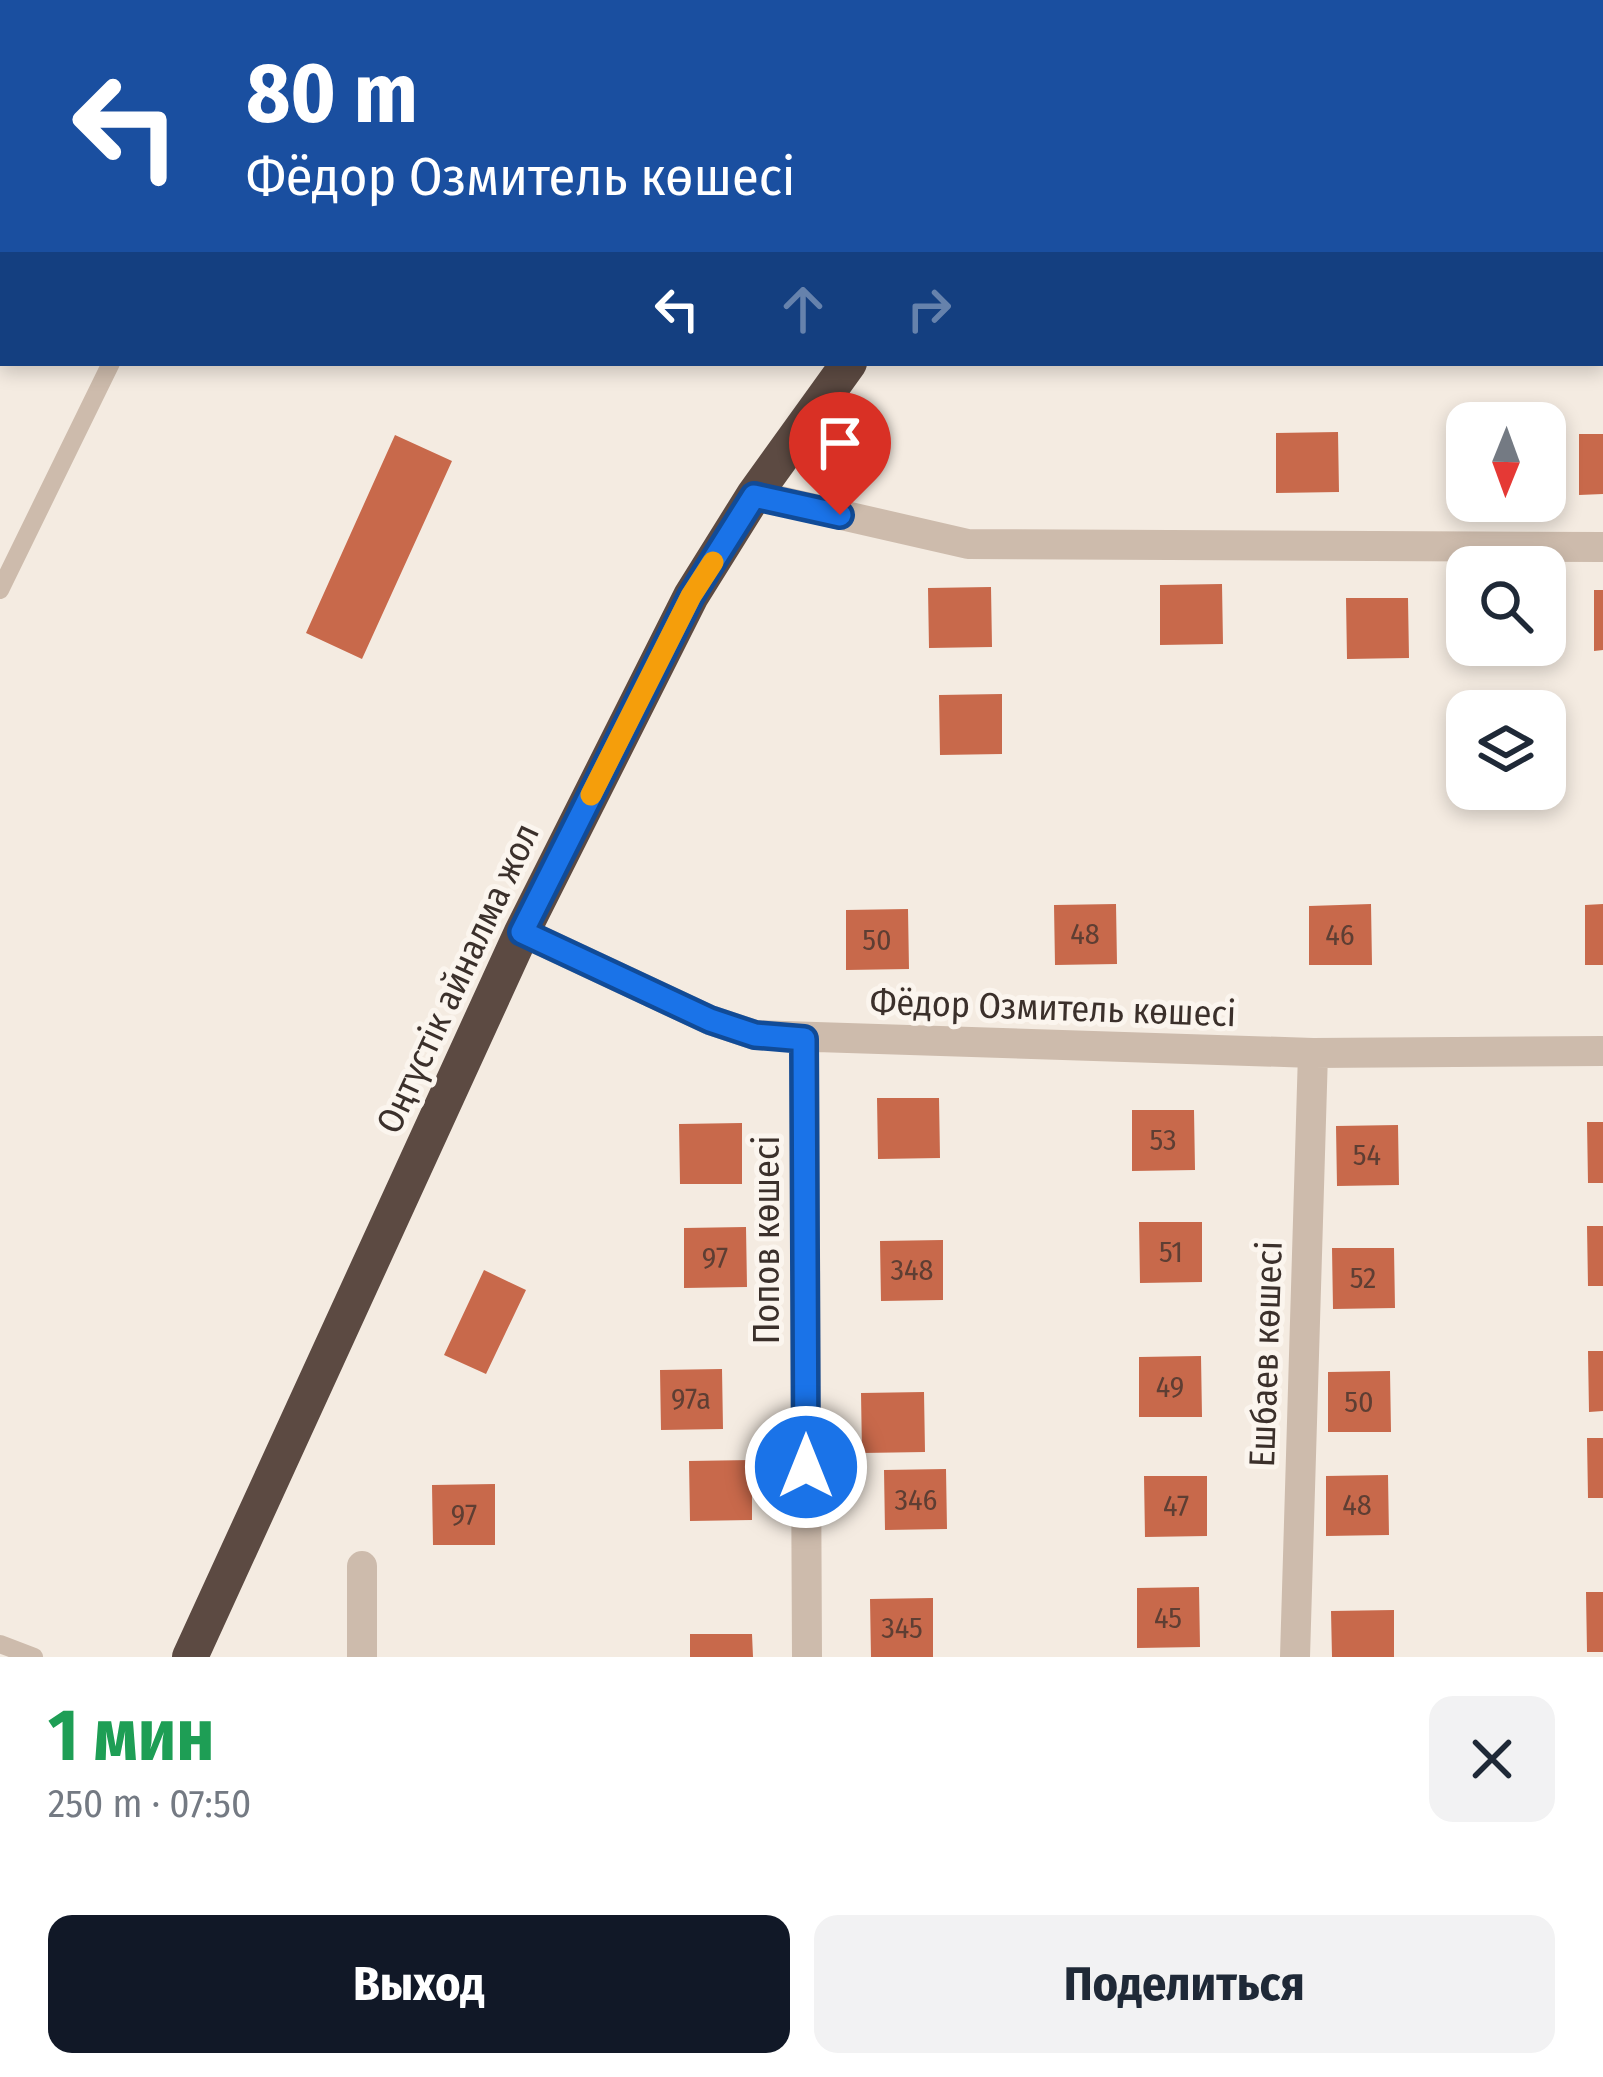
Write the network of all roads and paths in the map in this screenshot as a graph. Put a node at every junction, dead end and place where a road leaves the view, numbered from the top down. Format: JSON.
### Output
{"nodes":[{"id":1,"x":109,"y":366,"type":"edge"},
{"id":2,"x":847,"y":366,"type":"edge"},
{"id":3,"x":754,"y":496,"type":"junction"},
{"id":4,"x":1603,"y":547,"type":"edge"},
{"id":5,"x":0,"y":590,"type":"edge"},
{"id":6,"x":522,"y":932,"type":"junction"},
{"id":7,"x":804,"y":1039,"type":"junction"},
{"id":8,"x":1603,"y":1052,"type":"edge"},
{"id":9,"x":1313,"y":1053,"type":"junction"},
{"id":10,"x":362,"y":1566,"type":"dead end"},
{"id":11,"x":0,"y":1644,"type":"edge"},
{"id":12,"x":34,"y":1657,"type":"edge"},
{"id":13,"x":190,"y":1657,"type":"edge"},
{"id":14,"x":362,"y":1657,"type":"edge"},
{"id":15,"x":807,"y":1657,"type":"edge"},
{"id":16,"x":1294,"y":1657,"type":"edge"}],
"edges":[{"from":1,"to":5,"type":"lane"},
{"from":2,"to":3,"type":"highway","name":"Оңтүстік айналма жол"},
{"from":3,"to":4,"type":"street"},
{"from":3,"to":6,"type":"highway","name":"Оңтүстік айналма жол"},
{"from":6,"to":7,"type":"street","name":"Фёдор Озмитель көшесі"},
{"from":6,"to":13,"type":"highway","name":"Оңтүстік айналма жол"},
{"from":7,"to":9,"type":"street","name":"Фёдор Озмитель көшесі"},
{"from":7,"to":15,"type":"street","name":"Попов көшесі"},
{"from":8,"to":9,"type":"street","name":"Фёдор Озмитель көшесі"},
{"from":9,"to":16,"type":"street","name":"Ешбаев көшесі"},
{"from":10,"to":14,"type":"street"},
{"from":11,"to":12,"type":"lane"}]}
